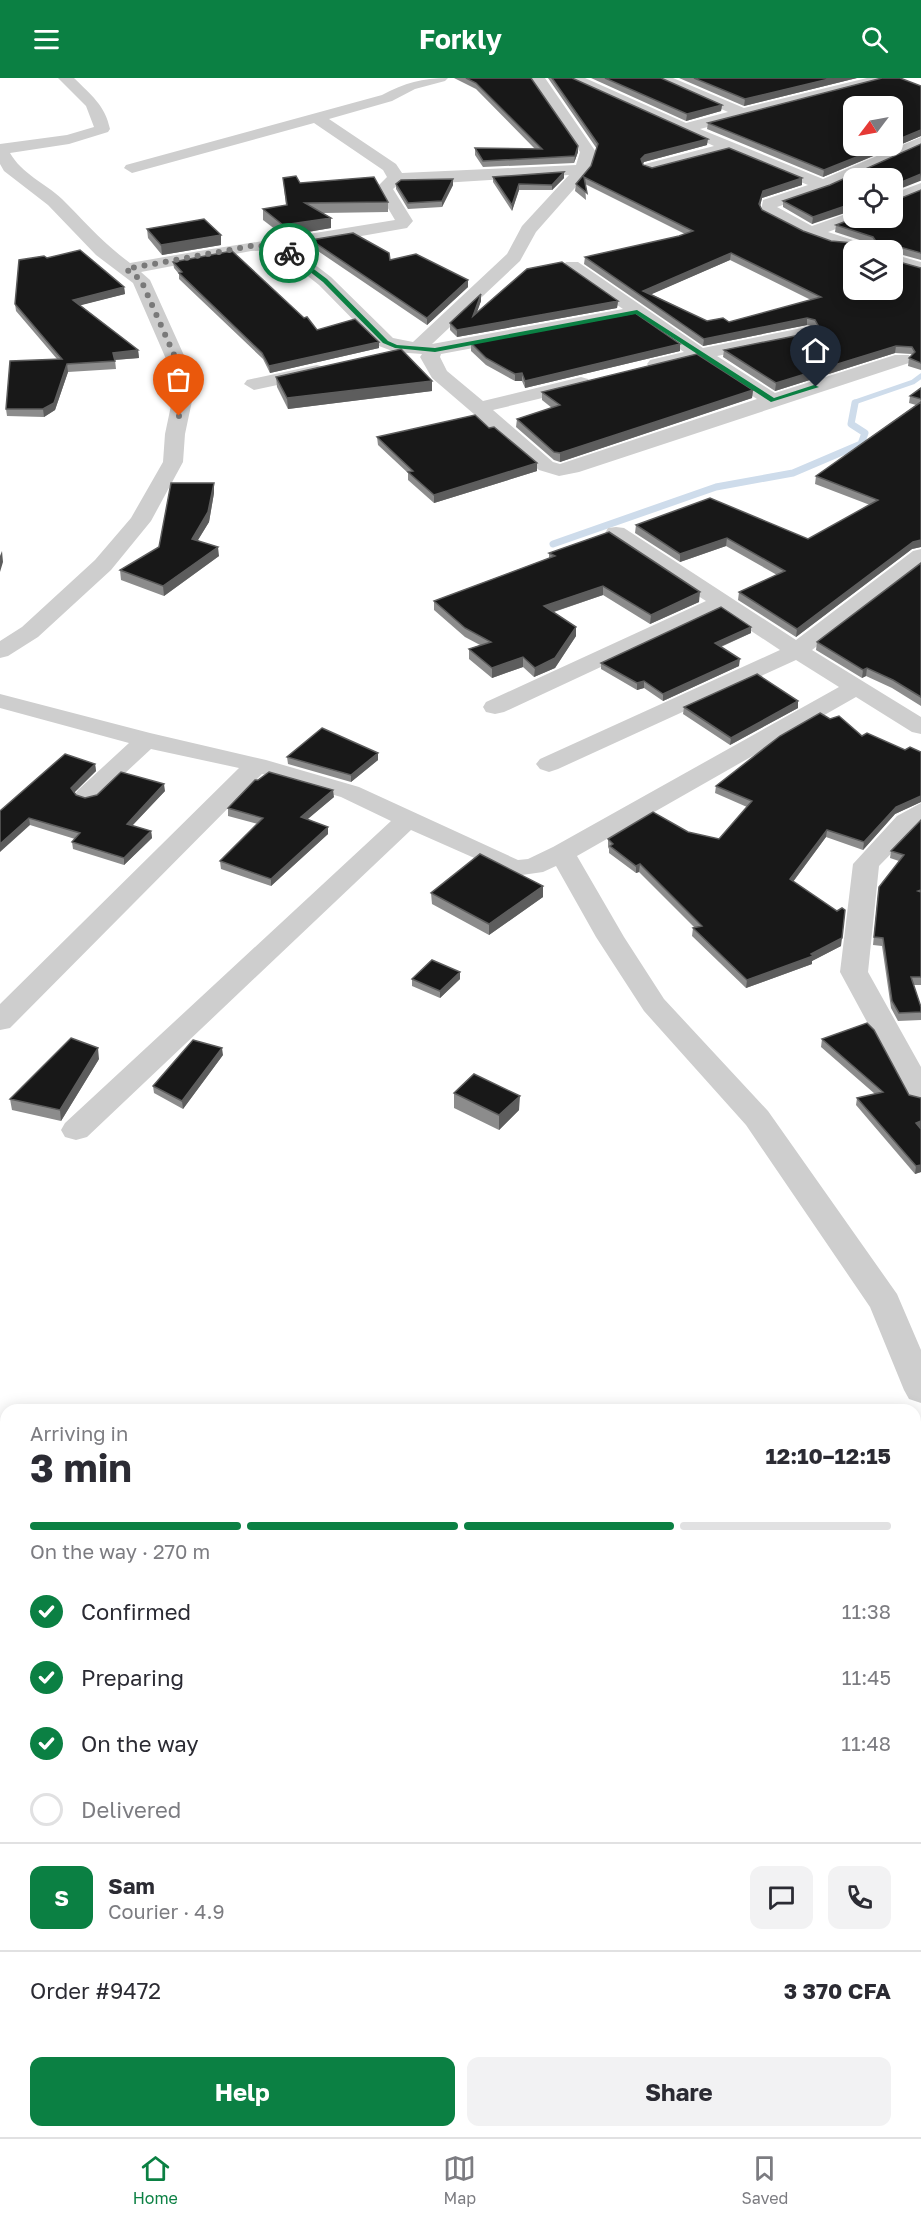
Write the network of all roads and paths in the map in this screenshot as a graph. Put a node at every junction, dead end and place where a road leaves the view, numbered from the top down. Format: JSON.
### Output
{"nodes":[{"id":1,"x":66,"y":78,"type":"edge"},
{"id":2,"x":440,"y":78,"type":"edge"},
{"id":3,"x":537,"y":78,"type":"edge"},
{"id":4,"x":572,"y":78,"type":"edge"},
{"id":5,"x":660,"y":78,"type":"edge"},
{"id":6,"x":885,"y":78,"type":"edge"},
{"id":7,"x":796,"y":83,"type":"edge"},
{"id":8,"x":817,"y":94,"type":"junction"},
{"id":9,"x":743,"y":112,"type":"junction"},
{"id":10,"x":315,"y":116,"type":"junction"},
{"id":11,"x":684,"y":128,"type":"junction"},
{"id":12,"x":921,"y":142,"type":"edge"},
{"id":13,"x":730,"y":147,"type":"junction"},
{"id":14,"x":0,"y":150,"type":"edge"},
{"id":15,"x":651,"y":167,"type":"edge"},
{"id":16,"x":132,"y":168,"type":"dead end"},
{"id":17,"x":583,"y":169,"type":"junction"},
{"id":18,"x":396,"y":178,"type":"junction"},
{"id":19,"x":374,"y":180,"type":"edge"},
{"id":20,"x":823,"y":185,"type":"junction"},
{"id":21,"x":921,"y":188,"type":"edge"},
{"id":22,"x":903,"y":195,"type":"edge"},
{"id":23,"x":843,"y":220,"type":"edge"},
{"id":24,"x":813,"y":232,"type":"junction"},
{"id":25,"x":843,"y":242,"type":"edge"},
{"id":26,"x":279,"y":246,"type":"junction"},
{"id":27,"x":903,"y":262,"type":"edge"},
{"id":28,"x":572,"y":266,"type":"edge"},
{"id":29,"x":921,"y":267,"type":"edge"},
{"id":30,"x":126,"y":269,"type":"junction"},
{"id":31,"x":637,"y":312,"type":"junction"},
{"id":32,"x":807,"y":333,"type":"edge"},
{"id":33,"x":419,"y":349,"type":"junction"},
{"id":34,"x":700,"y":354,"type":"junction"},
{"id":35,"x":376,"y":358,"type":"edge"},
{"id":36,"x":902,"y":359,"type":"dead end"},
{"id":37,"x":334,"y":367,"type":"edge"},
{"id":38,"x":642,"y":368,"type":"edge"},
{"id":39,"x":596,"y":379,"type":"edge"},
{"id":40,"x":254,"y":384,"type":"dead end"},
{"id":41,"x":773,"y":400,"type":"junction"},
{"id":42,"x":479,"y":408,"type":"junction"},
{"id":43,"x":616,"y":532,"type":"dead end"},
{"id":44,"x":921,"y":556,"type":"edge"},
{"id":45,"x":723,"y":602,"type":"junction"},
{"id":46,"x":0,"y":651,"type":"edge"},
{"id":47,"x":797,"y":651,"type":"junction"},
{"id":48,"x":856,"y":687,"type":"junction"},
{"id":49,"x":0,"y":701,"type":"edge"},
{"id":50,"x":495,"y":707,"type":"dead end"},
{"id":51,"x":921,"y":727,"type":"edge"},
{"id":52,"x":146,"y":740,"type":"junction"},
{"id":53,"x":549,"y":764,"type":"dead end"},
{"id":54,"x":257,"y":765,"type":"junction"},
{"id":55,"x":87,"y":795,"type":"edge"},
{"id":56,"x":921,"y":811,"type":"edge"},
{"id":57,"x":408,"y":819,"type":"junction"},
{"id":58,"x":562,"y":853,"type":"junction"},
{"id":59,"x":0,"y":1021,"type":"edge"},
{"id":60,"x":921,"y":1094,"type":"edge"},
{"id":61,"x":75,"y":1130,"type":"dead end"},
{"id":62,"x":921,"y":1390,"type":"edge"}],
"edges":[{"from":1,"to":14,"type":"street"},
{"from":2,"to":10,"type":"street"},
{"from":3,"to":17,"type":"street"},
{"from":4,"to":11,"type":"street"},
{"from":5,"to":9,"type":"street"},
{"from":6,"to":8,"type":"street"},
{"from":7,"to":8,"type":"street"},
{"from":8,"to":9,"type":"street"},
{"from":9,"to":11,"type":"street"},
{"from":10,"to":16,"type":"street"},
{"from":10,"to":18,"type":"street"},
{"from":11,"to":13,"type":"street"},
{"from":12,"to":20,"type":"street"},
{"from":13,"to":15,"type":"street"},
{"from":13,"to":20,"type":"street"},
{"from":14,"to":30,"type":"street"},
{"from":17,"to":18,"type":"street"},
{"from":17,"to":33,"type":"street"},
{"from":18,"to":19,"type":"street"},
{"from":18,"to":26,"type":"street"},
{"from":20,"to":24,"type":"street"},
{"from":21,"to":22,"type":"street"},
{"from":23,"to":24,"type":"street"},
{"from":24,"to":25,"type":"street"},
{"from":26,"to":30,"type":"street"},
{"from":26,"to":33,"type":"street"},
{"from":27,"to":29,"type":"street"},
{"from":28,"to":31,"type":"street"},
{"from":30,"to":46,"type":"street"},
{"from":31,"to":33,"type":"street"},
{"from":31,"to":34,"type":"street"},
{"from":32,"to":34,"type":"street"},
{"from":33,"to":35,"type":"street"},
{"from":33,"to":42,"type":"street"},
{"from":34,"to":38,"type":"street"},
{"from":34,"to":41,"type":"street"},
{"from":36,"to":41,"type":"street"},
{"from":37,"to":40,"type":"street"},
{"from":39,"to":42,"type":"street"},
{"from":41,"to":42,"type":"street"},
{"from":43,"to":45,"type":"street"},
{"from":44,"to":47,"type":"street"},
{"from":45,"to":47,"type":"street"},
{"from":45,"to":50,"type":"street"},
{"from":47,"to":48,"type":"street"},
{"from":47,"to":53,"type":"street"},
{"from":48,"to":51,"type":"street"},
{"from":48,"to":58,"type":"street"},
{"from":49,"to":52,"type":"street"},
{"from":52,"to":54,"type":"street"},
{"from":52,"to":55,"type":"street"},
{"from":54,"to":57,"type":"street"},
{"from":54,"to":59,"type":"street"},
{"from":56,"to":60,"type":"street"},
{"from":57,"to":58,"type":"street"},
{"from":57,"to":61,"type":"street"},
{"from":58,"to":62,"type":"street"}]}
